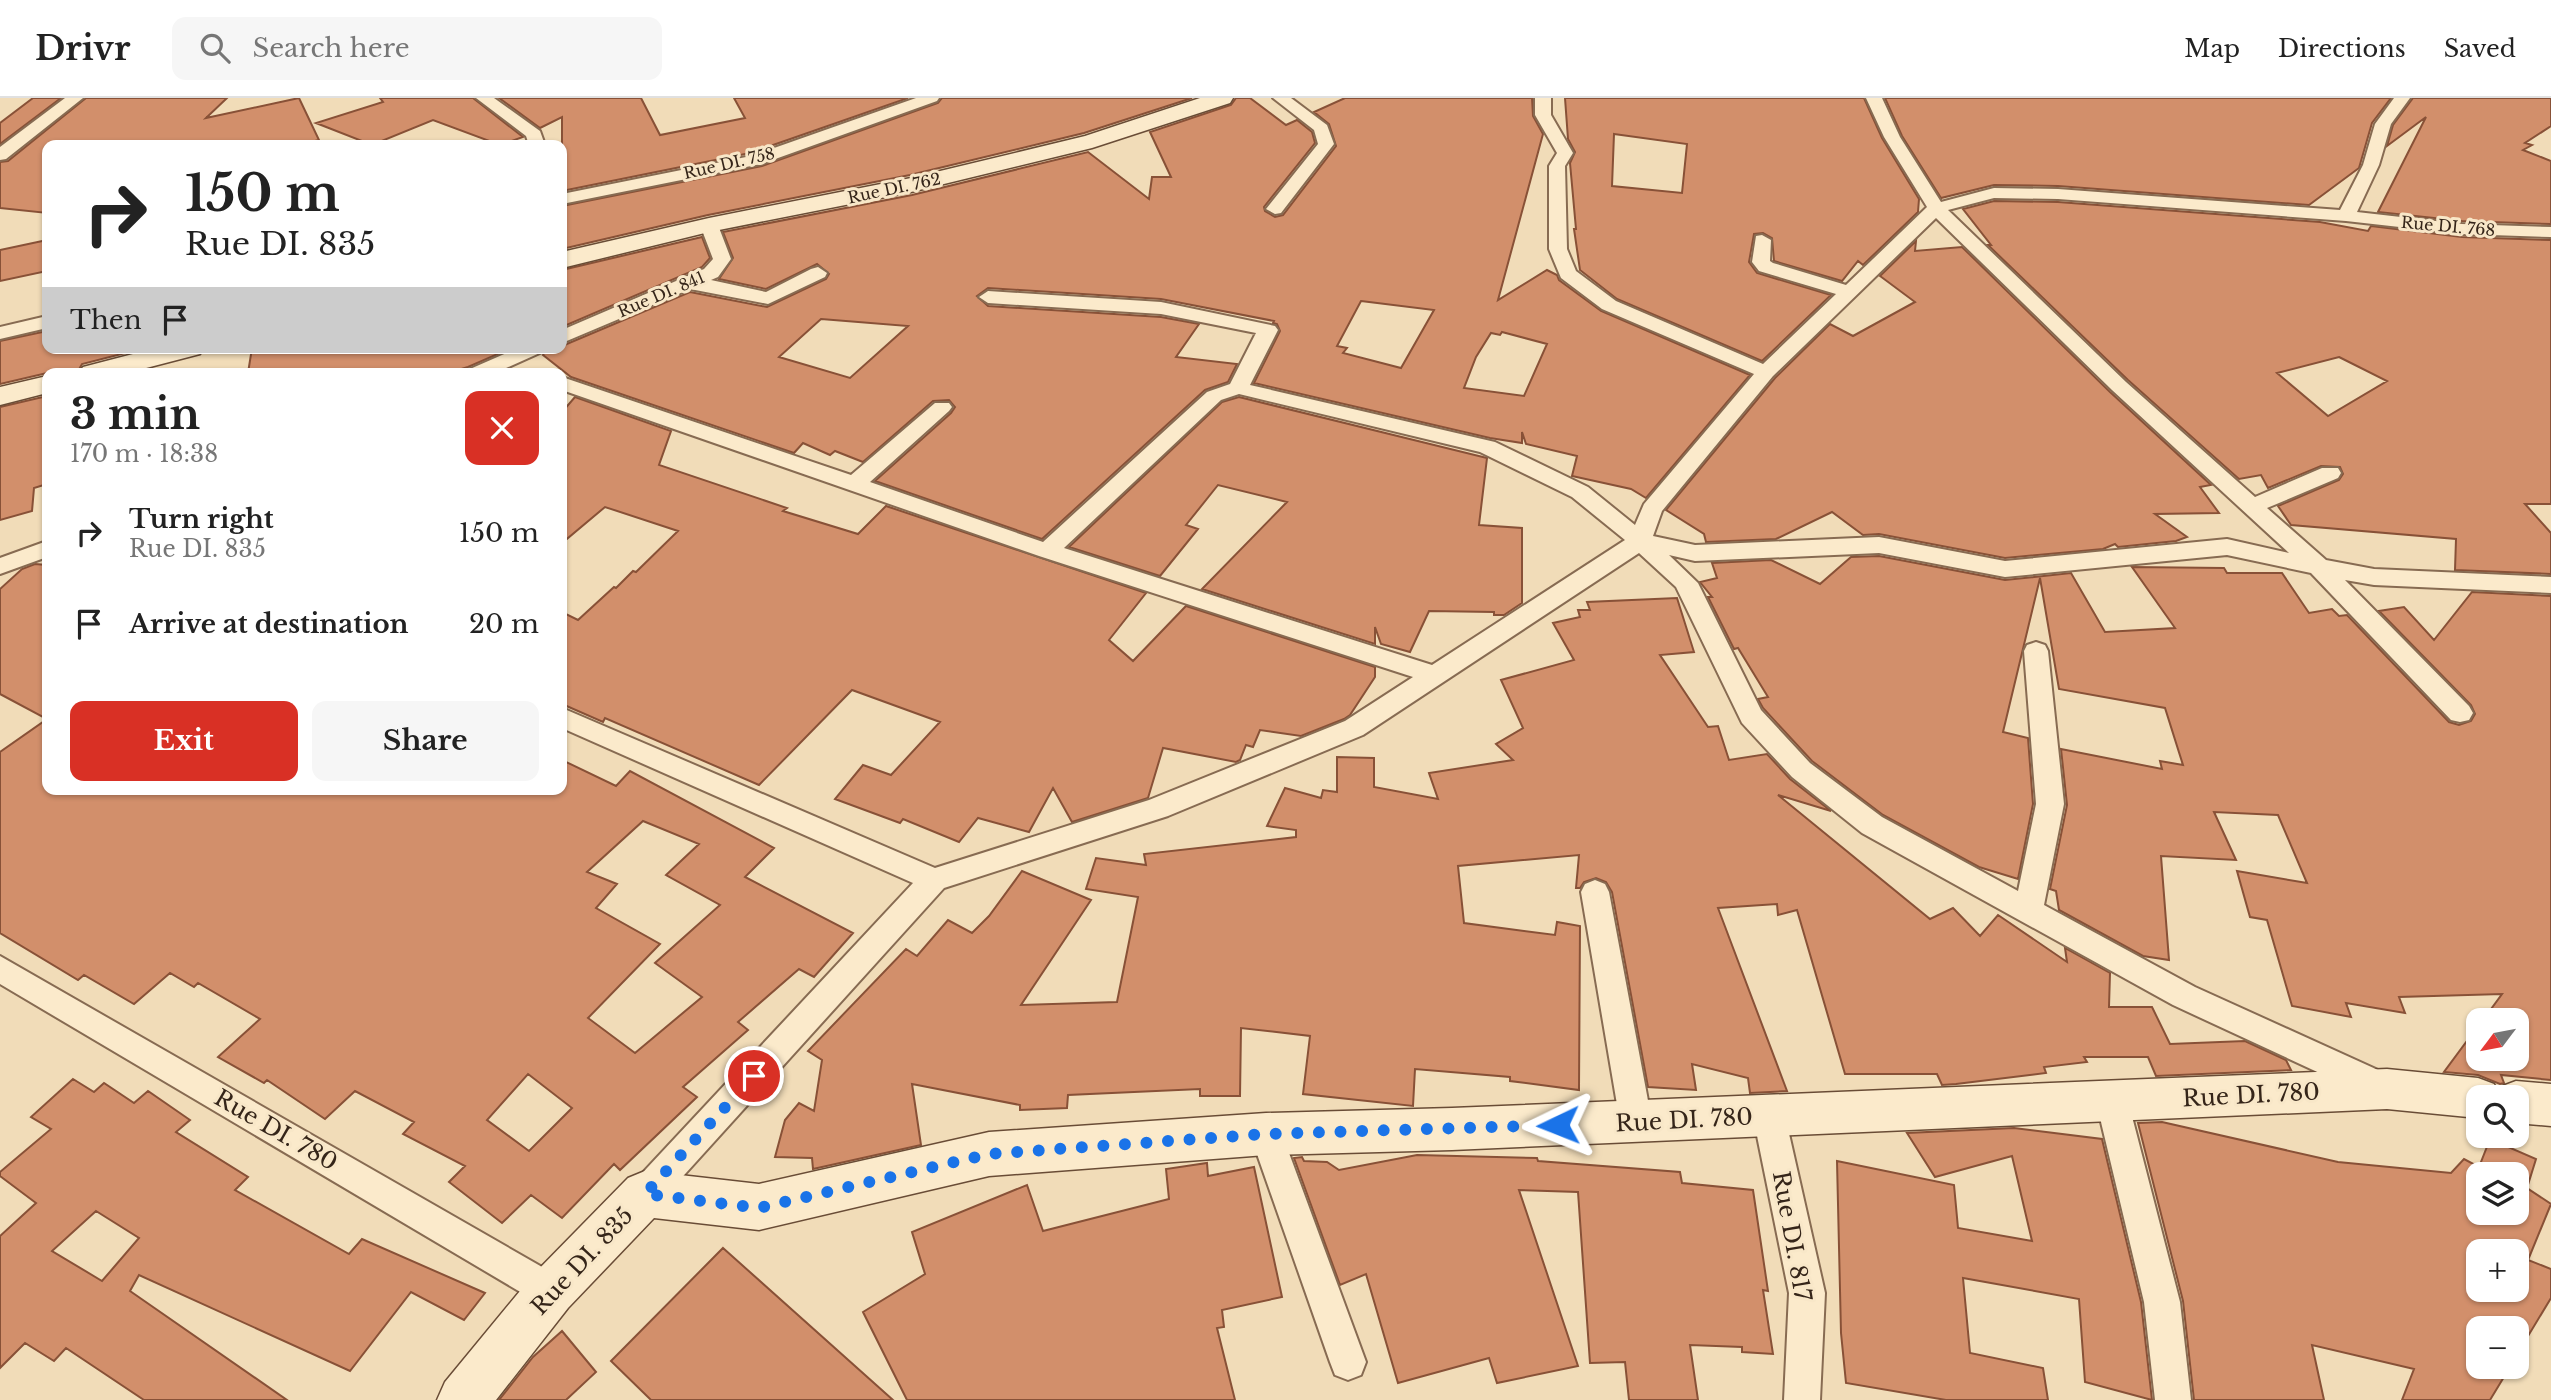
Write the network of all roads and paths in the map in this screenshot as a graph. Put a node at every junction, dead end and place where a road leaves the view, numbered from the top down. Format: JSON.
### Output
{"nodes":[{"id":1,"x":75,"y":98,"type":"edge"},
{"id":2,"x":484,"y":98,"type":"edge"},
{"id":3,"x":932,"y":98,"type":"edge"},
{"id":4,"x":1222,"y":98,"type":"edge"},
{"id":5,"x":1281,"y":98,"type":"edge"},
{"id":6,"x":1543,"y":98,"type":"edge"},
{"id":7,"x":1874,"y":98,"type":"edge"},
{"id":8,"x":2402,"y":98,"type":"edge"},
{"id":9,"x":536,"y":140,"type":"edge"},
{"id":10,"x":0,"y":155,"type":"edge"},
{"id":11,"x":567,"y":198,"type":"edge"},
{"id":12,"x":1936,"y":208,"type":"junction"},
{"id":13,"x":1275,"y":209,"type":"dead end"},
{"id":14,"x":2346,"y":216,"type":"junction"},
{"id":15,"x":709,"y":225,"type":"junction"},
{"id":16,"x":2551,"y":232,"type":"edge"},
{"id":17,"x":1762,"y":240,"type":"dead end"},
{"id":18,"x":567,"y":259,"type":"edge"},
{"id":19,"x":818,"y":273,"type":"dead end"},
{"id":20,"x":689,"y":283,"type":"junction"},
{"id":21,"x":1850,"y":292,"type":"junction"},
{"id":22,"x":988,"y":297,"type":"dead end"},
{"id":23,"x":42,"y":323,"type":"edge"},
{"id":24,"x":0,"y":333,"type":"edge"},
{"id":25,"x":567,"y":335,"type":"edge"},
{"id":26,"x":167,"y":354,"type":"edge"},
{"id":27,"x":521,"y":354,"type":"edge"},
{"id":28,"x":502,"y":362,"type":"junction"},
{"id":29,"x":112,"y":368,"type":"edge"},
{"id":30,"x":488,"y":368,"type":"edge"},
{"id":31,"x":518,"y":368,"type":"edge"},
{"id":32,"x":1766,"y":372,"type":"junction"},
{"id":33,"x":42,"y":385,"type":"edge"},
{"id":34,"x":567,"y":385,"type":"edge"},
{"id":35,"x":1238,"y":388,"type":"junction"},
{"id":36,"x":0,"y":396,"type":"edge"},
{"id":37,"x":942,"y":407,"type":"dead end"},
{"id":38,"x":2330,"y":473,"type":"dead end"},
{"id":39,"x":854,"y":484,"type":"junction"},
{"id":40,"x":2252,"y":506,"type":"junction"},
{"id":41,"x":1640,"y":541,"type":"junction"},
{"id":42,"x":42,"y":551,"type":"edge"},
{"id":43,"x":1047,"y":551,"type":"junction"},
{"id":44,"x":0,"y":566,"type":"edge"},
{"id":45,"x":2319,"y":568,"type":"junction"},
{"id":46,"x":2551,"y":585,"type":"edge"},
{"id":47,"x":2036,"y":651,"type":"dead end"},
{"id":48,"x":1435,"y":675,"type":"junction"},
{"id":49,"x":2460,"y":713,"type":"dead end"},
{"id":50,"x":567,"y":719,"type":"edge"},
{"id":51,"x":934,"y":880,"type":"junction"},
{"id":52,"x":1595,"y":892,"type":"dead end"},
{"id":53,"x":2028,"y":911,"type":"junction"},
{"id":54,"x":0,"y":969,"type":"edge"},
{"id":55,"x":2387,"y":1089,"type":"junction"},
{"id":56,"x":2466,"y":1097,"type":"edge"},
{"id":57,"x":2112,"y":1101,"type":"junction"},
{"id":58,"x":2529,"y":1103,"type":"edge"},
{"id":59,"x":2551,"y":1105,"type":"edge"},
{"id":60,"x":1769,"y":1116,"type":"junction"},
{"id":61,"x":1636,"y":1122,"type":"junction"},
{"id":62,"x":1266,"y":1134,"type":"junction"},
{"id":63,"x":645,"y":1194,"type":"junction"},
{"id":64,"x":551,"y":1291,"type":"junction"},
{"id":65,"x":1348,"y":1362,"type":"dead end"},
{"id":66,"x":463,"y":1400,"type":"edge"},
{"id":67,"x":1802,"y":1400,"type":"edge"},
{"id":68,"x":2173,"y":1400,"type":"edge"}],
"edges":[{"from":1,"to":10,"type":"street"},
{"from":2,"to":9,"type":"street"},
{"from":3,"to":11,"type":"street","name":"Rue DI. 758"},
{"from":4,"to":15,"type":"street","name":"Rue DI. 762"},
{"from":5,"to":13,"type":"street"},
{"from":6,"to":32,"type":"street"},
{"from":7,"to":12,"type":"street"},
{"from":8,"to":14,"type":"street"},
{"from":12,"to":14,"type":"street","name":"Rue DI. 768"},
{"from":12,"to":21,"type":"street"},
{"from":12,"to":40,"type":"street"},
{"from":14,"to":16,"type":"street","name":"Rue DI. 768"},
{"from":15,"to":18,"type":"street","name":"Rue DI. 762"},
{"from":15,"to":20,"type":"street","name":"Rue DI. 841"},
{"from":17,"to":21,"type":"street"},
{"from":19,"to":20,"type":"street"},
{"from":20,"to":25,"type":"street","name":"Rue DI. 841"},
{"from":21,"to":32,"type":"street"},
{"from":22,"to":35,"type":"street"},
{"from":23,"to":24,"type":"street"},
{"from":26,"to":29,"type":"street"},
{"from":27,"to":28,"type":"street"},
{"from":28,"to":30,"type":"street"},
{"from":28,"to":31,"type":"street"},
{"from":32,"to":41,"type":"street"},
{"from":33,"to":36,"type":"street"},
{"from":34,"to":39,"type":"street"},
{"from":35,"to":41,"type":"street"},
{"from":35,"to":43,"type":"street"},
{"from":37,"to":39,"type":"street"},
{"from":38,"to":40,"type":"street"},
{"from":39,"to":43,"type":"street"},
{"from":40,"to":45,"type":"street"},
{"from":41,"to":45,"type":"street"},
{"from":41,"to":48,"type":"street"},
{"from":41,"to":53,"type":"street"},
{"from":42,"to":44,"type":"street"},
{"from":43,"to":48,"type":"street"},
{"from":45,"to":46,"type":"street"},
{"from":45,"to":49,"type":"street"},
{"from":47,"to":53,"type":"street"},
{"from":48,"to":51,"type":"street"},
{"from":50,"to":51,"type":"street"},
{"from":51,"to":63,"type":"street","name":"Rue DI. 835"},
{"from":52,"to":61,"type":"street"},
{"from":53,"to":55,"type":"street"},
{"from":54,"to":64,"type":"street","name":"Rue DI. 780"},
{"from":55,"to":56,"type":"street","name":"Rue DI. 780"},
{"from":55,"to":57,"type":"street","name":"Rue DI. 780"},
{"from":57,"to":60,"type":"street","name":"Rue DI. 780"},
{"from":57,"to":68,"type":"street"},
{"from":58,"to":59,"type":"street"},
{"from":60,"to":61,"type":"street","name":"Rue DI. 780"},
{"from":60,"to":67,"type":"street","name":"Rue DI. 817"},
{"from":61,"to":62,"type":"street","name":"Rue DI. 780"},
{"from":62,"to":63,"type":"street","name":"Rue DI. 780"},
{"from":62,"to":65,"type":"street"},
{"from":63,"to":64,"type":"street","name":"Rue DI. 835"},
{"from":64,"to":66,"type":"street","name":"Rue DI. 835"}]}
